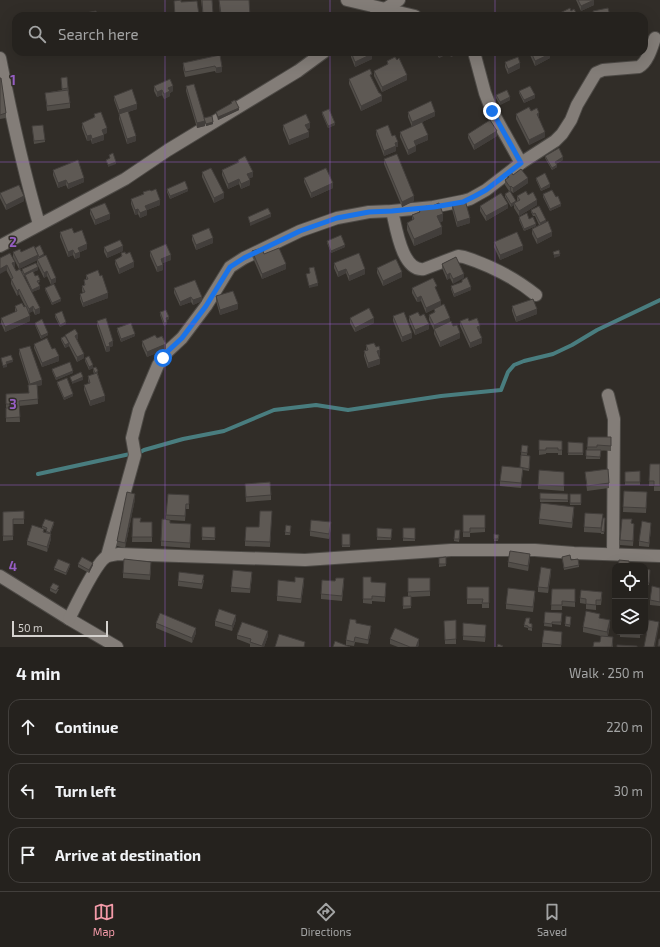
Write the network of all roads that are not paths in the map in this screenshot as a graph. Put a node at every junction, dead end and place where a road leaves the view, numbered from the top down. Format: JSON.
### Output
{"nodes":[{"id":1,"x":346,"y":0,"type":"edge"},
{"id":2,"x":398,"y":0,"type":"edge"},
{"id":3,"x":384,"y":9,"type":"junction"},
{"id":4,"x":380,"y":12,"type":"edge"},
{"id":5,"x":397,"y":12,"type":"edge"},
{"id":6,"x":653,"y":38,"type":"edge"},
{"id":7,"x":648,"y":55,"type":"edge"},
{"id":8,"x":319,"y":56,"type":"edge"},
{"id":9,"x":475,"y":56,"type":"edge"},
{"id":10,"x":648,"y":56,"type":"edge"},
{"id":11,"x":0,"y":58,"type":"edge"},
{"id":12,"x":521,"y":163,"type":"junction"},
{"id":13,"x":392,"y":211,"type":"junction"},
{"id":14,"x":40,"y":224,"type":"junction"},
{"id":15,"x":0,"y":246,"type":"edge"},
{"id":16,"x":536,"y":294,"type":"dead end"},
{"id":17,"x":608,"y":395,"type":"dead end"},
{"id":18,"x":613,"y":554,"type":"junction"},
{"id":19,"x":107,"y":556,"type":"junction"},
{"id":20,"x":660,"y":556,"type":"edge"},
{"id":21,"x":0,"y":576,"type":"edge"},
{"id":22,"x":69,"y":619,"type":"junction"},
{"id":23,"x":117,"y":647,"type":"edge"}],
"edges":[{"from":1,"to":3,"type":"street"},
{"from":2,"to":3,"type":"street"},
{"from":3,"to":4,"type":"street"},
{"from":3,"to":5,"type":"street"},
{"from":6,"to":7,"type":"street"},
{"from":8,"to":14,"type":"street"},
{"from":9,"to":12,"type":"street"},
{"from":10,"to":12,"type":"street"},
{"from":11,"to":14,"type":"street"},
{"from":12,"to":13,"type":"street"},
{"from":13,"to":16,"type":"street"},
{"from":13,"to":19,"type":"street"},
{"from":14,"to":15,"type":"street"},
{"from":17,"to":18,"type":"street"},
{"from":18,"to":19,"type":"street"},
{"from":18,"to":20,"type":"street"},
{"from":19,"to":22,"type":"street"},
{"from":21,"to":22,"type":"street"},
{"from":22,"to":23,"type":"street"}]}
